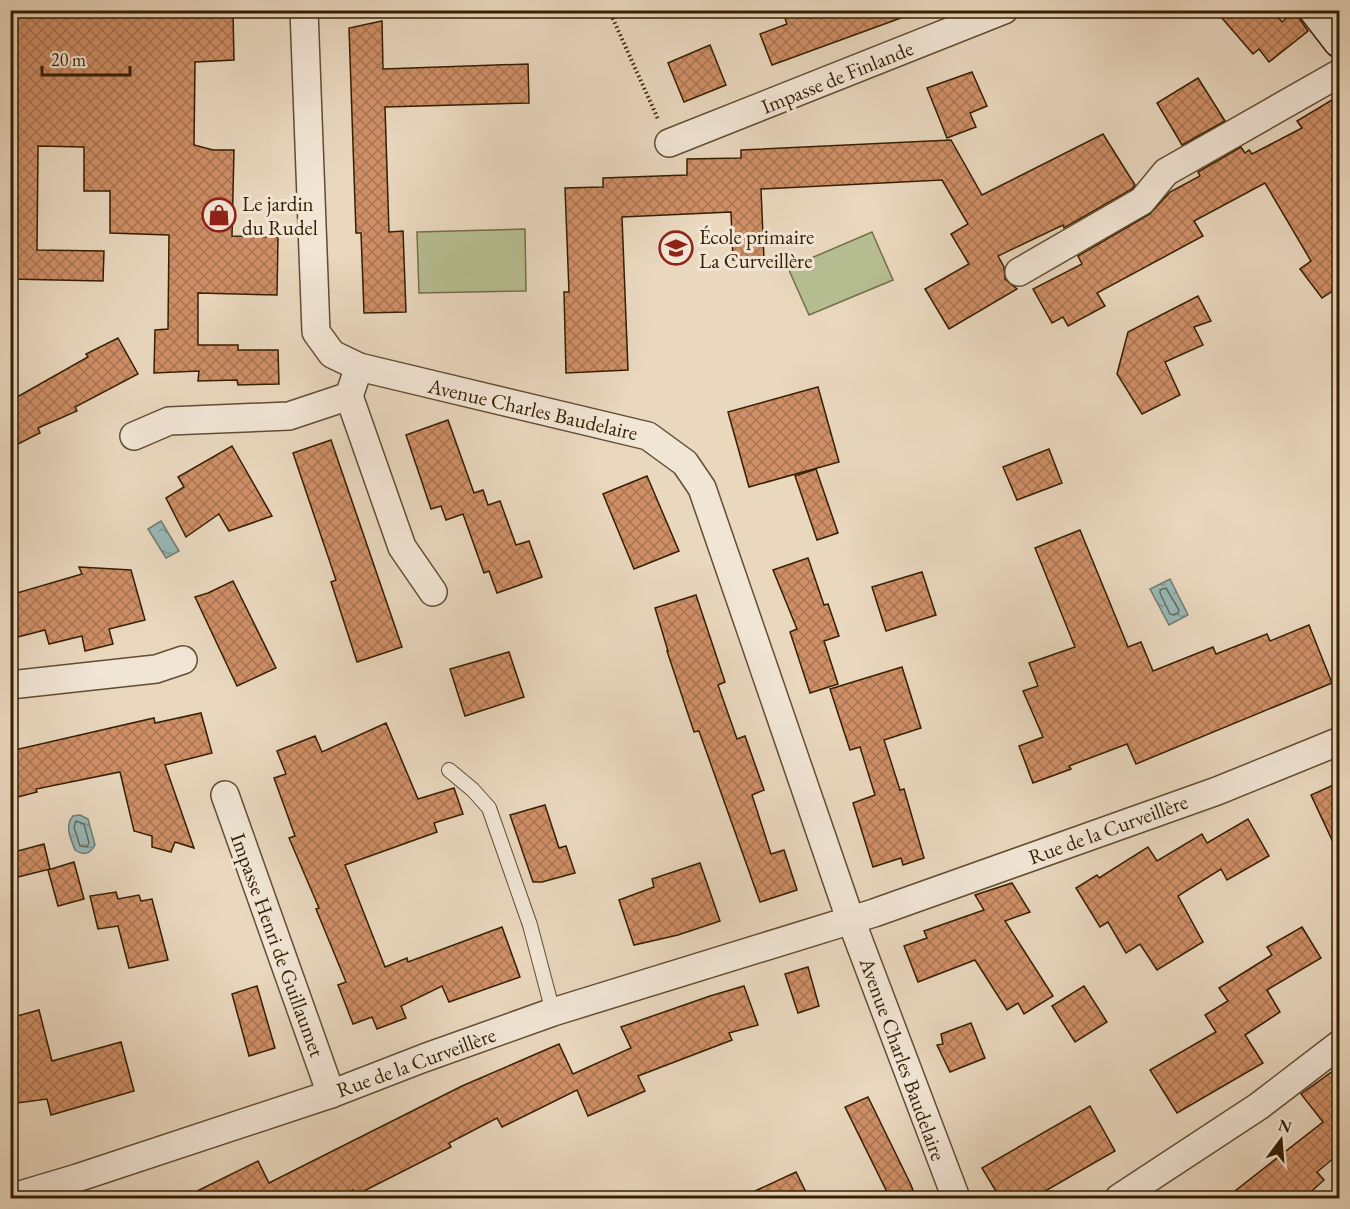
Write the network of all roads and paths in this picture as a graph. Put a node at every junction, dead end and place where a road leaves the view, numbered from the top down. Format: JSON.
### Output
{"nodes":[{"id":1,"x":304,"y":10,"type":"edge"},
{"id":2,"x":609,"y":10,"type":"edge"},
{"id":3,"x":1004,"y":10,"type":"edge"},
{"id":4,"x":1316,"y":10,"type":"edge"},
{"id":5,"x":1340,"y":41,"type":"edge"},
{"id":6,"x":1340,"y":74,"type":"edge"},
{"id":7,"x":669,"y":143,"type":"joint"},
{"id":8,"x":1019,"y":272,"type":"dead end"},
{"id":9,"x":359,"y":367,"type":"junction"},
{"id":10,"x":349,"y":396,"type":"junction"},
{"id":11,"x":134,"y":436,"type":"dead end"},
{"id":12,"x":433,"y":592,"type":"dead end"},
{"id":13,"x":183,"y":660,"type":"dead end"},
{"id":14,"x":10,"y":685,"type":"edge"},
{"id":15,"x":1340,"y":741,"type":"edge"},
{"id":16,"x":449,"y":770,"type":"dead end"},
{"id":17,"x":225,"y":795,"type":"dead end"},
{"id":18,"x":856,"y":910,"type":"junction"},
{"id":19,"x":553,"y":1012,"type":"junction"},
{"id":20,"x":1340,"y":1044,"type":"edge"},
{"id":21,"x":331,"y":1094,"type":"junction"},
{"id":22,"x":1136,"y":1194,"type":"edge"},
{"id":23,"x":10,"y":1198,"type":"edge"},
{"id":24,"x":956,"y":1198,"type":"edge"}],
"edges":[{"from":1,"to":9,"type":"street","name":"Avenue Charles Baudelaire"},
{"from":2,"to":7,"type":"path"},
{"from":3,"to":7,"type":"street","name":"Impasse de Finlande"},
{"from":4,"to":5,"type":"street"},
{"from":6,"to":8,"type":"street"},
{"from":9,"to":10,"type":"street"},
{"from":9,"to":18,"type":"street","name":"Avenue Charles Baudelaire"},
{"from":10,"to":11,"type":"street"},
{"from":10,"to":12,"type":"street"},
{"from":13,"to":14,"type":"street"},
{"from":15,"to":18,"type":"street","name":"Rue de la Curveillère"},
{"from":16,"to":19,"type":"lane"},
{"from":17,"to":21,"type":"street","name":"Impasse Henri de Guillaumet"},
{"from":18,"to":19,"type":"street","name":"Rue de la Curveillère"},
{"from":18,"to":24,"type":"street","name":"Avenue Charles Baudelaire"},
{"from":19,"to":21,"type":"street","name":"Rue de la Curveillère"},
{"from":20,"to":22,"type":"street"},
{"from":21,"to":23,"type":"street","name":"Rue de la Curveillère"}]}
